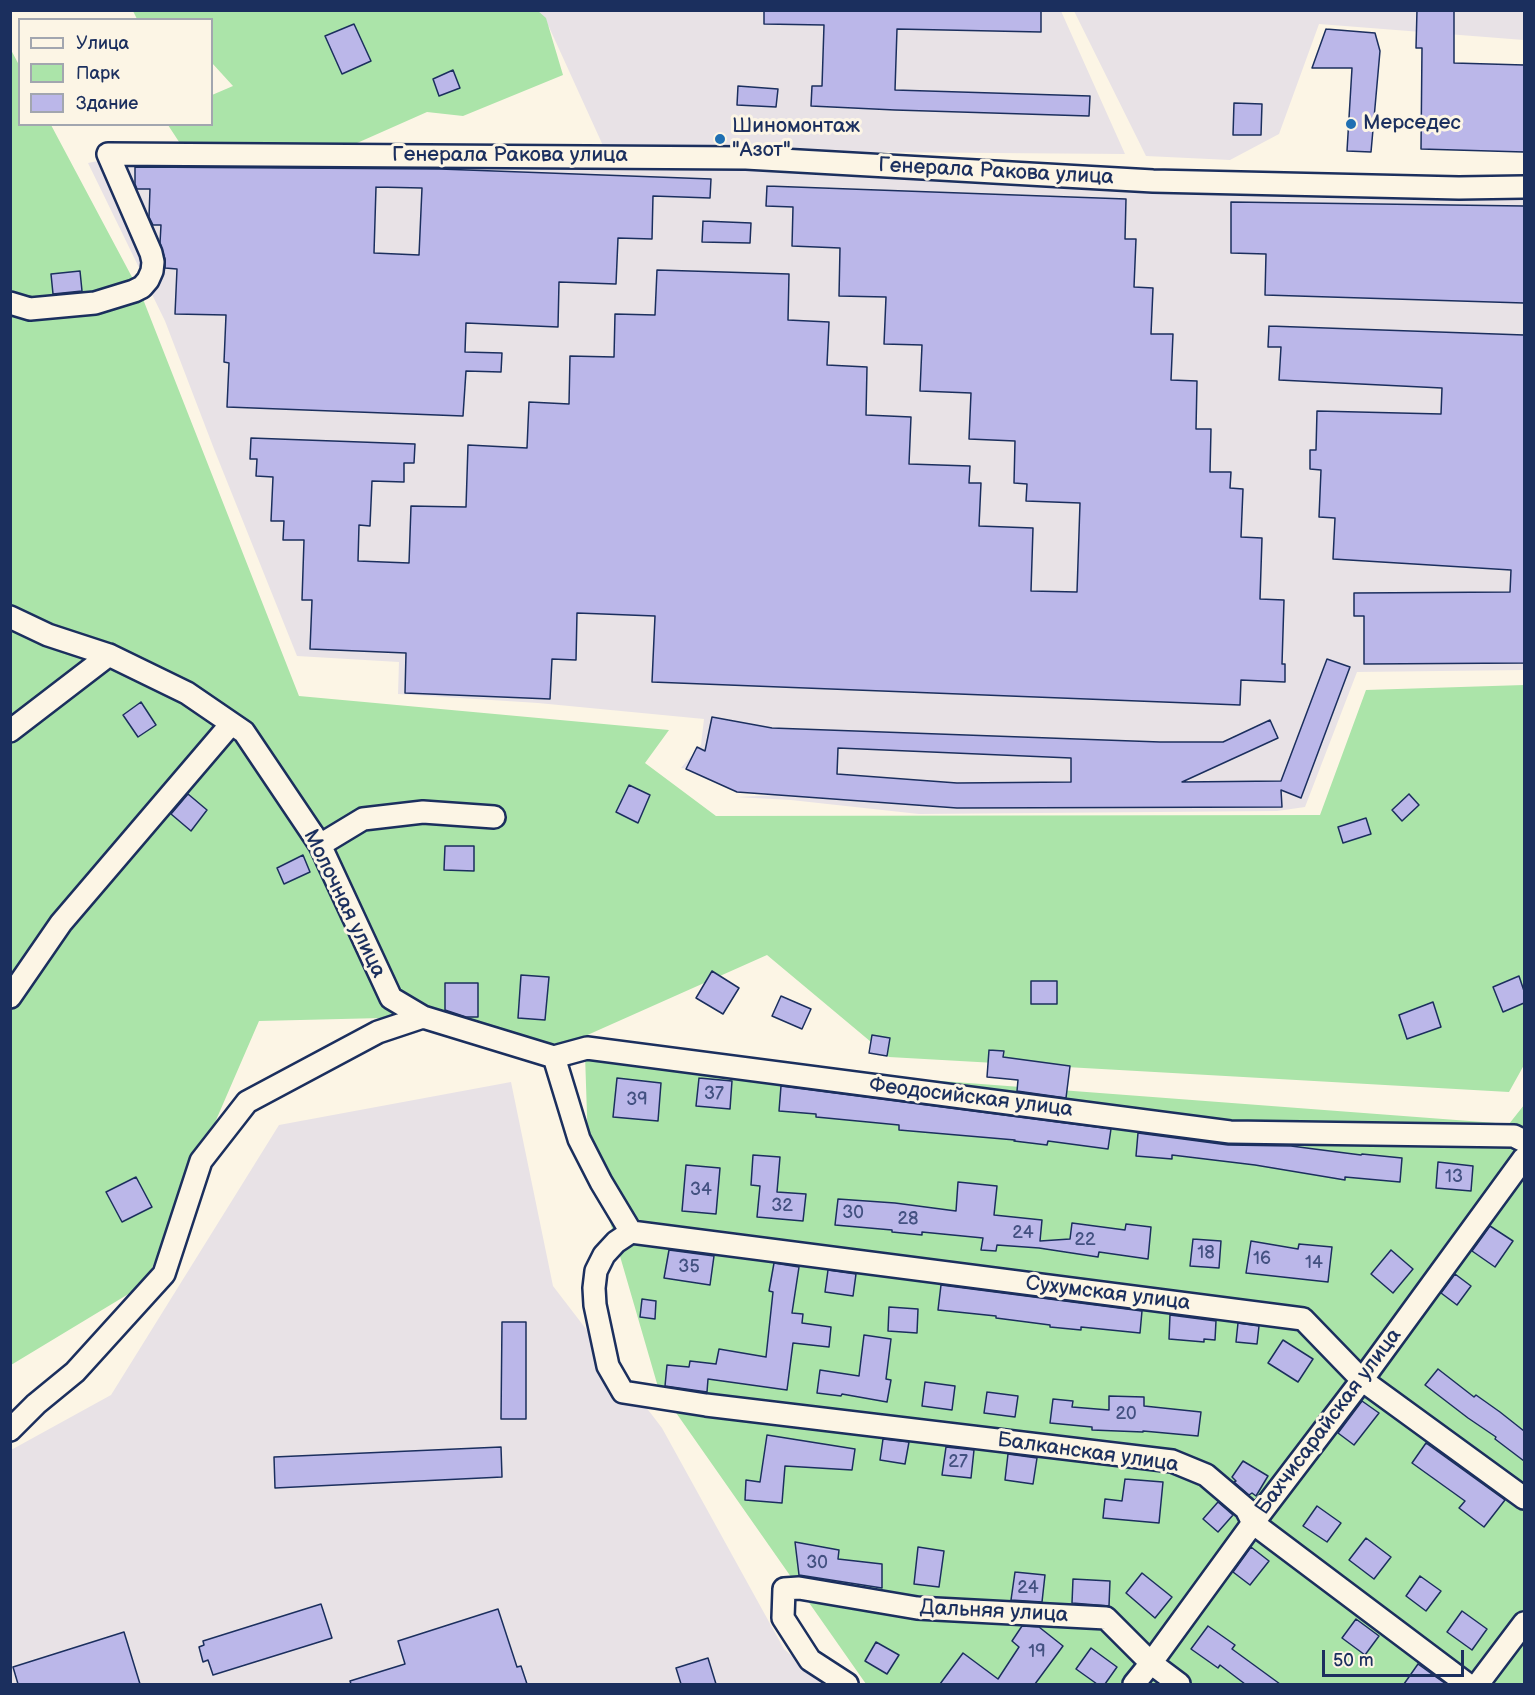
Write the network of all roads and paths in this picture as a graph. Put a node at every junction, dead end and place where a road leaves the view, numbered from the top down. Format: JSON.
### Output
{"nodes":[{"id":1,"x":1524,"y":187,"type":"edge"},
{"id":2,"x":10,"y":303,"type":"edge"},
{"id":3,"x":10,"y":617,"type":"edge"},
{"id":4,"x":109,"y":655,"type":"junction"},
{"id":5,"x":231,"y":724,"type":"junction"},
{"id":6,"x":10,"y":731,"type":"edge"},
{"id":7,"x":494,"y":817,"type":"dead end"},
{"id":8,"x":320,"y":845,"type":"junction"},
{"id":9,"x":10,"y":998,"type":"edge"},
{"id":10,"x":423,"y":1017,"type":"junction"},
{"id":11,"x":554,"y":1057,"type":"junction"},
{"id":12,"x":1524,"y":1141,"type":"edge"},
{"id":13,"x":1524,"y":1158,"type":"edge"},
{"id":14,"x":631,"y":1232,"type":"junction"},
{"id":15,"x":1362,"y":1380,"type":"junction"},
{"id":16,"x":10,"y":1430,"type":"edge"},
{"id":17,"x":1524,"y":1497,"type":"edge"},
{"id":18,"x":1253,"y":1523,"type":"junction"},
{"id":19,"x":1524,"y":1623,"type":"edge"},
{"id":20,"x":1152,"y":1663,"type":"junction"},
{"id":21,"x":847,"y":1684,"type":"edge"},
{"id":22,"x":1134,"y":1684,"type":"edge"},
{"id":23,"x":1179,"y":1684,"type":"edge"},
{"id":24,"x":1467,"y":1684,"type":"edge"},
{"id":25,"x":1478,"y":1684,"type":"edge"}],
"edges":[{"from":1,"to":2,"type":"street","name":"Генерала Ракова улица"},
{"from":3,"to":4,"type":"street","name":"Молочная улица"},
{"from":4,"to":5,"type":"street","name":"Молочная улица"},
{"from":4,"to":6,"type":"street"},
{"from":5,"to":8,"type":"street","name":"Молочная улица"},
{"from":5,"to":9,"type":"street"},
{"from":7,"to":8,"type":"street"},
{"from":8,"to":10,"type":"street","name":"Молочная улица"},
{"from":10,"to":11,"type":"street"},
{"from":10,"to":16,"type":"street"},
{"from":11,"to":12,"type":"street","name":"Феодосийская улица"},
{"from":11,"to":14,"type":"street"},
{"from":13,"to":15,"type":"street","name":"Бахчисарайская улица"},
{"from":14,"to":15,"type":"street","name":"Сухумская улица"},
{"from":14,"to":18,"type":"street","name":"Балканская улица"},
{"from":15,"to":17,"type":"street","name":"Сухумская улица"},
{"from":15,"to":18,"type":"street","name":"Бахчисарайская улица"},
{"from":18,"to":20,"type":"street","name":"Бахчисарайская улица"},
{"from":18,"to":24,"type":"street","name":"Балканская улица"},
{"from":19,"to":25,"type":"street"},
{"from":20,"to":21,"type":"street","name":"Дальняя улица"},
{"from":20,"to":22,"type":"street","name":"Бахчисарайская улица"},
{"from":20,"to":23,"type":"street","name":"Дальняя улица"}]}
